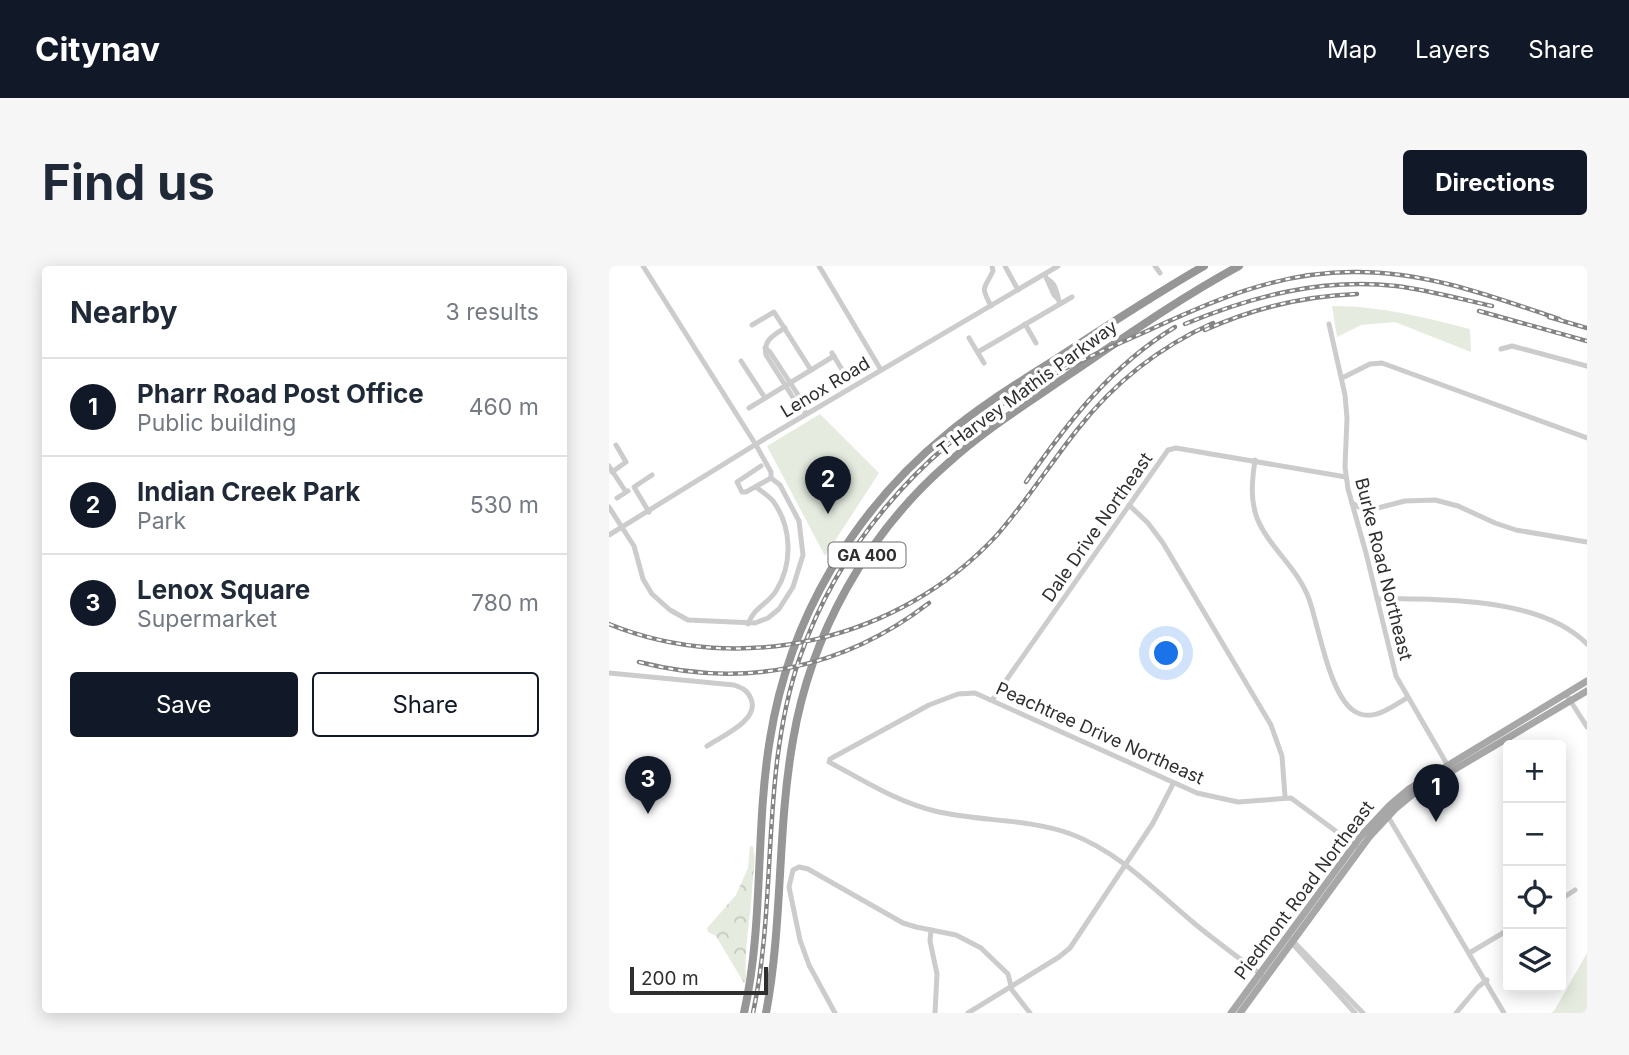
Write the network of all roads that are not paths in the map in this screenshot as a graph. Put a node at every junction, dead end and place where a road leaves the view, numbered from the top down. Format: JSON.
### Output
{"nodes":[{"id":1,"x":643,"y":266,"type":"edge"},
{"id":2,"x":819,"y":266,"type":"edge"},
{"id":3,"x":992,"y":266,"type":"edge"},
{"id":4,"x":1005,"y":266,"type":"edge"},
{"id":5,"x":1058,"y":266,"type":"edge"},
{"id":6,"x":1156,"y":266,"type":"edge"},
{"id":7,"x":1204,"y":266,"type":"edge"},
{"id":8,"x":1239,"y":266,"type":"edge"},
{"id":9,"x":1160,"y":273,"type":"dead end"},
{"id":10,"x":1045,"y":277,"type":"junction"},
{"id":11,"x":1018,"y":290,"type":"junction"},
{"id":12,"x":1072,"y":297,"type":"dead end"},
{"id":13,"x":1059,"y":302,"type":"junction"},
{"id":14,"x":991,"y":306,"type":"junction"},
{"id":15,"x":1025,"y":324,"type":"junction"},
{"id":16,"x":1329,"y":324,"type":"dead end"},
{"id":17,"x":752,"y":325,"type":"dead end"},
{"id":18,"x":785,"y":328,"type":"junction"},
{"id":19,"x":969,"y":338,"type":"dead end"},
{"id":20,"x":1036,"y":343,"type":"dead end"},
{"id":21,"x":1501,"y":349,"type":"dead end"},
{"id":22,"x":978,"y":352,"type":"junction"},
{"id":23,"x":741,"y":361,"type":"dead end"},
{"id":24,"x":984,"y":363,"type":"dead end"},
{"id":25,"x":1587,"y":366,"type":"edge"},
{"id":26,"x":811,"y":370,"type":"junction"},
{"id":27,"x":881,"y":370,"type":"junction"},
{"id":28,"x":844,"y":373,"type":"dead end"},
{"id":29,"x":1342,"y":378,"type":"junction"},
{"id":30,"x":788,"y":384,"type":"junction"},
{"id":31,"x":765,"y":398,"type":"junction"},
{"id":32,"x":749,"y":408,"type":"dead end"},
{"id":33,"x":805,"y":412,"type":"junction"},
{"id":34,"x":1587,"y":438,"type":"edge"},
{"id":35,"x":616,"y":445,"type":"dead end"},
{"id":36,"x":756,"y":446,"type":"junction"},
{"id":37,"x":1255,"y":460,"type":"junction"},
{"id":38,"x":761,"y":467,"type":"dead end"},
{"id":39,"x":611,"y":469,"type":"edge"},
{"id":40,"x":652,"y":475,"type":"dead end"},
{"id":41,"x":1346,"y":477,"type":"junction"},
{"id":42,"x":771,"y":478,"type":"junction"},
{"id":43,"x":634,"y":487,"type":"junction"},
{"id":44,"x":756,"y":487,"type":"junction"},
{"id":45,"x":626,"y":492,"type":"junction"},
{"id":46,"x":617,"y":498,"type":"dead end"},
{"id":47,"x":1352,"y":503,"type":"junction"},
{"id":48,"x":1129,"y":505,"type":"junction"},
{"id":49,"x":609,"y":507,"type":"edge"},
{"id":50,"x":1370,"y":510,"type":"junction"},
{"id":51,"x":649,"y":512,"type":"junction"},
{"id":52,"x":1358,"y":523,"type":"junction"},
{"id":53,"x":623,"y":528,"type":"junction"},
{"id":54,"x":609,"y":535,"type":"edge"},
{"id":55,"x":1587,"y":542,"type":"edge"},
{"id":56,"x":789,"y":547,"type":"junction"},
{"id":57,"x":802,"y":547,"type":"junction"},
{"id":58,"x":1377,"y":599,"type":"junction"},
{"id":59,"x":748,"y":624,"type":"junction"},
{"id":60,"x":1587,"y":644,"type":"edge"},
{"id":61,"x":609,"y":673,"type":"edge"},
{"id":62,"x":1587,"y":681,"type":"edge"},
{"id":63,"x":1587,"y":691,"type":"edge"},
{"id":64,"x":1568,"y":697,"type":"junction"},
{"id":65,"x":1407,"y":698,"type":"junction"},
{"id":66,"x":993,"y":699,"type":"junction"},
{"id":67,"x":1587,"y":726,"type":"edge"},
{"id":68,"x":707,"y":746,"type":"dead end"},
{"id":69,"x":1448,"y":766,"type":"junction"},
{"id":70,"x":1173,"y":784,"type":"junction"},
{"id":71,"x":1285,"y":796,"type":"junction"},
{"id":72,"x":1387,"y":813,"type":"junction"},
{"id":73,"x":1357,"y":847,"type":"junction"},
{"id":74,"x":1126,"y":864,"type":"junction"},
{"id":75,"x":1575,"y":890,"type":"dead end"},
{"id":76,"x":1566,"y":896,"type":"edge"},
{"id":77,"x":931,"y":930,"type":"junction"},
{"id":78,"x":1503,"y":933,"type":"edge"},
{"id":79,"x":1290,"y":940,"type":"junction"},
{"id":80,"x":1471,"y":952,"type":"junction"},
{"id":81,"x":1262,"y":976,"type":"junction"},
{"id":82,"x":1487,"y":980,"type":"junction"},
{"id":83,"x":1011,"y":987,"type":"junction"},
{"id":84,"x":744,"y":1013,"type":"edge"},
{"id":85,"x":766,"y":1013,"type":"edge"},
{"id":86,"x":835,"y":1013,"type":"edge"},
{"id":87,"x":935,"y":1013,"type":"edge"},
{"id":88,"x":968,"y":1013,"type":"edge"},
{"id":89,"x":1030,"y":1013,"type":"edge"},
{"id":90,"x":1231,"y":1013,"type":"edge"},
{"id":91,"x":1240,"y":1013,"type":"edge"},
{"id":92,"x":1355,"y":1013,"type":"edge"},
{"id":93,"x":1363,"y":1013,"type":"edge"},
{"id":94,"x":1455,"y":1013,"type":"edge"},
{"id":95,"x":1504,"y":1013,"type":"edge"}],
"edges":[{"from":1,"to":36,"type":"street"},
{"from":2,"to":27,"type":"street"},
{"from":3,"to":14,"type":"street"},
{"from":4,"to":11,"type":"street"},
{"from":5,"to":10,"type":"street","name":"Lenox Road"},
{"from":6,"to":9,"type":"street"},
{"from":7,"to":84,"type":"highway","name":"T Harvey Mathis Parkway","number":"GA 400"},
{"from":8,"to":85,"type":"highway","name":"T Harvey Mathis Parkway","number":"GA 400"},
{"from":10,"to":11,"type":"street","name":"Lenox Road"},
{"from":10,"to":13,"type":"street"},
{"from":11,"to":14,"type":"street","name":"Lenox Road"},
{"from":12,"to":13,"type":"street"},
{"from":13,"to":15,"type":"street"},
{"from":14,"to":27,"type":"street","name":"Lenox Road"},
{"from":15,"to":20,"type":"street"},
{"from":15,"to":22,"type":"street"},
{"from":16,"to":29,"type":"street","name":"Burke Road Northeast"},
{"from":17,"to":18,"type":"street"},
{"from":18,"to":26,"type":"street"},
{"from":18,"to":30,"type":"street"},
{"from":19,"to":22,"type":"street"},
{"from":21,"to":25,"type":"street"},
{"from":22,"to":24,"type":"street"},
{"from":23,"to":31,"type":"street"},
{"from":26,"to":28,"type":"street"},
{"from":26,"to":30,"type":"street"},
{"from":27,"to":33,"type":"street","name":"Lenox Road"},
{"from":29,"to":34,"type":"street"},
{"from":29,"to":41,"type":"street","name":"Burke Road Northeast"},
{"from":30,"to":31,"type":"street"},
{"from":30,"to":33,"type":"street"},
{"from":31,"to":32,"type":"street"},
{"from":33,"to":36,"type":"street","name":"Lenox Road"},
{"from":35,"to":39,"type":"street"},
{"from":36,"to":42,"type":"street"},
{"from":36,"to":51,"type":"street","name":"Lenox Road"},
{"from":37,"to":41,"type":"street","name":"Dale Drive Northeast"},
{"from":37,"to":48,"type":"street","name":"Dale Drive Northeast"},
{"from":37,"to":65,"type":"street"},
{"from":38,"to":44,"type":"street"},
{"from":39,"to":45,"type":"street"},
{"from":40,"to":43,"type":"street"},
{"from":41,"to":47,"type":"street","name":"Burke Road Northeast"},
{"from":42,"to":44,"type":"street"},
{"from":42,"to":57,"type":"street"},
{"from":43,"to":45,"type":"street"},
{"from":43,"to":51,"type":"street"},
{"from":44,"to":56,"type":"street"},
{"from":45,"to":46,"type":"street"},
{"from":47,"to":50,"type":"street"},
{"from":47,"to":52,"type":"street","name":"Burke Road Northeast"},
{"from":48,"to":66,"type":"street","name":"Dale Drive Northeast"},
{"from":48,"to":71,"type":"street"},
{"from":49,"to":53,"type":"street"},
{"from":50,"to":52,"type":"street"},
{"from":50,"to":55,"type":"street"},
{"from":51,"to":53,"type":"street","name":"Lenox Road"},
{"from":52,"to":58,"type":"street","name":"Burke Road Northeast"},
{"from":53,"to":54,"type":"street","name":"Lenox Road"},
{"from":53,"to":59,"type":"street"},
{"from":56,"to":57,"type":"street"},
{"from":56,"to":59,"type":"street"},
{"from":57,"to":59,"type":"street"},
{"from":58,"to":60,"type":"street"},
{"from":58,"to":65,"type":"street","name":"Burke Road Northeast"},
{"from":61,"to":68,"type":"street"},
{"from":62,"to":64,"type":"main road","name":"Piedmont Road Northeast"},
{"from":63,"to":64,"type":"main road","name":"Piedmont Road Northeast"},
{"from":64,"to":67,"type":"street"},
{"from":64,"to":69,"type":"main road","name":"Piedmont Road Northeast"},
{"from":64,"to":72,"type":"main road","name":"Piedmont Road Northeast"},
{"from":65,"to":69,"type":"street","name":"Burke Road Northeast"},
{"from":66,"to":70,"type":"street","name":"Peachtree Drive Northeast"},
{"from":66,"to":74,"type":"street","name":"Peachtree Drive Northeast"},
{"from":69,"to":72,"type":"main road","name":"Piedmont Road Northeast"},
{"from":70,"to":71,"type":"street","name":"Peachtree Drive Northeast"},
{"from":70,"to":74,"type":"street"},
{"from":71,"to":73,"type":"street"},
{"from":72,"to":73,"type":"main road","name":"Piedmont Road Northeast"},
{"from":72,"to":80,"type":"street"},
{"from":73,"to":79,"type":"main road","name":"Piedmont Road Northeast"},
{"from":74,"to":81,"type":"street"},
{"from":74,"to":83,"type":"street"},
{"from":75,"to":76,"type":"street"},
{"from":77,"to":83,"type":"street"},
{"from":77,"to":86,"type":"street"},
{"from":77,"to":87,"type":"street"},
{"from":78,"to":80,"type":"street"},
{"from":79,"to":81,"type":"main road","name":"Piedmont Road Northeast"},
{"from":79,"to":92,"type":"street"},
{"from":79,"to":93,"type":"street"},
{"from":80,"to":82,"type":"street"},
{"from":81,"to":90,"type":"main road","name":"Piedmont Road Northeast"},
{"from":81,"to":91,"type":"main road","name":"Piedmont Road Northeast"},
{"from":82,"to":94,"type":"street"},
{"from":82,"to":95,"type":"street"},
{"from":83,"to":88,"type":"street"},
{"from":83,"to":89,"type":"street"}]}
